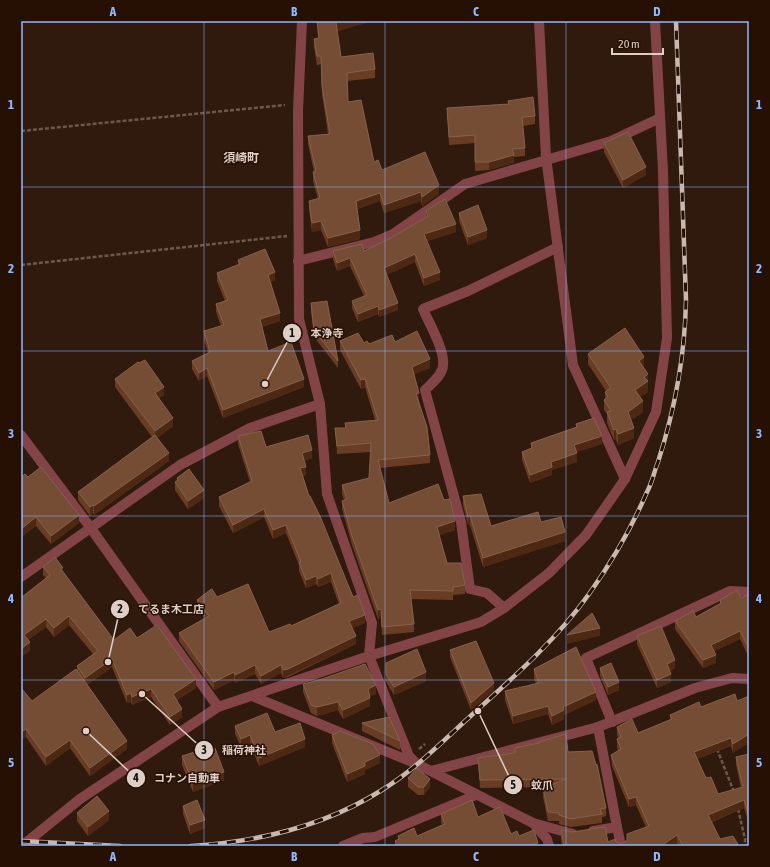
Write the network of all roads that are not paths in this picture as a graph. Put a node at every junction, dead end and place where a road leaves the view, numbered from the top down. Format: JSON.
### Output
{"nodes":[{"id":1,"x":302,"y":21,"type":"edge"},
{"id":2,"x":539,"y":21,"type":"edge"},
{"id":3,"x":655,"y":21,"type":"edge"},
{"id":4,"x":660,"y":118,"type":"junction"},
{"id":5,"x":546,"y":161,"type":"junction"},
{"id":6,"x":558,"y":248,"type":"junction"},
{"id":7,"x":298,"y":261,"type":"junction"},
{"id":8,"x":320,"y":404,"type":"junction"},
{"id":9,"x":21,"y":435,"type":"edge"},
{"id":10,"x":625,"y":479,"type":"junction"},
{"id":11,"x":90,"y":527,"type":"junction"},
{"id":12,"x":21,"y":577,"type":"edge"},
{"id":13,"x":749,"y":592,"type":"edge"},
{"id":14,"x":504,"y":608,"type":"junction"},
{"id":15,"x":369,"y":656,"type":"junction"},
{"id":16,"x":749,"y":679,"type":"edge"},
{"id":17,"x":252,"y":696,"type":"junction"},
{"id":18,"x":218,"y":707,"type":"junction"},
{"id":19,"x":612,"y":722,"type":"junction"},
{"id":20,"x":598,"y":727,"type":"junction"},
{"id":21,"x":417,"y":764,"type":"junction"},
{"id":22,"x":431,"y":772,"type":"junction"},
{"id":23,"x":476,"y":794,"type":"junction"},
{"id":24,"x":533,"y":824,"type":"junction"},
{"id":25,"x":617,"y":827,"type":"junction"},
{"id":26,"x":22,"y":846,"type":"edge"},
{"id":27,"x":343,"y":846,"type":"edge"},
{"id":28,"x":549,"y":846,"type":"edge"},
{"id":29,"x":621,"y":846,"type":"edge"}],
"edges":[{"from":1,"to":7,"type":"street"},
{"from":2,"to":5,"type":"street"},
{"from":3,"to":4,"type":"street"},
{"from":4,"to":5,"type":"street"},
{"from":4,"to":10,"type":"street"},
{"from":5,"to":6,"type":"street"},
{"from":5,"to":7,"type":"street"},
{"from":6,"to":10,"type":"street"},
{"from":6,"to":14,"type":"street"},
{"from":7,"to":8,"type":"street"},
{"from":8,"to":11,"type":"street"},
{"from":8,"to":15,"type":"street"},
{"from":9,"to":11,"type":"street"},
{"from":10,"to":14,"type":"street"},
{"from":11,"to":12,"type":"street"},
{"from":11,"to":18,"type":"street"},
{"from":13,"to":19,"type":"street"},
{"from":14,"to":15,"type":"street"},
{"from":15,"to":17,"type":"street"},
{"from":15,"to":21,"type":"street"},
{"from":16,"to":19,"type":"street"},
{"from":17,"to":18,"type":"street"},
{"from":17,"to":21,"type":"street"},
{"from":18,"to":26,"type":"street"},
{"from":19,"to":20,"type":"street"},
{"from":20,"to":22,"type":"street"},
{"from":20,"to":25,"type":"street"},
{"from":21,"to":22,"type":"street"},
{"from":22,"to":23,"type":"street"},
{"from":23,"to":24,"type":"street"},
{"from":23,"to":27,"type":"street"},
{"from":24,"to":25,"type":"street"},
{"from":24,"to":28,"type":"street"},
{"from":25,"to":29,"type":"street"}]}
